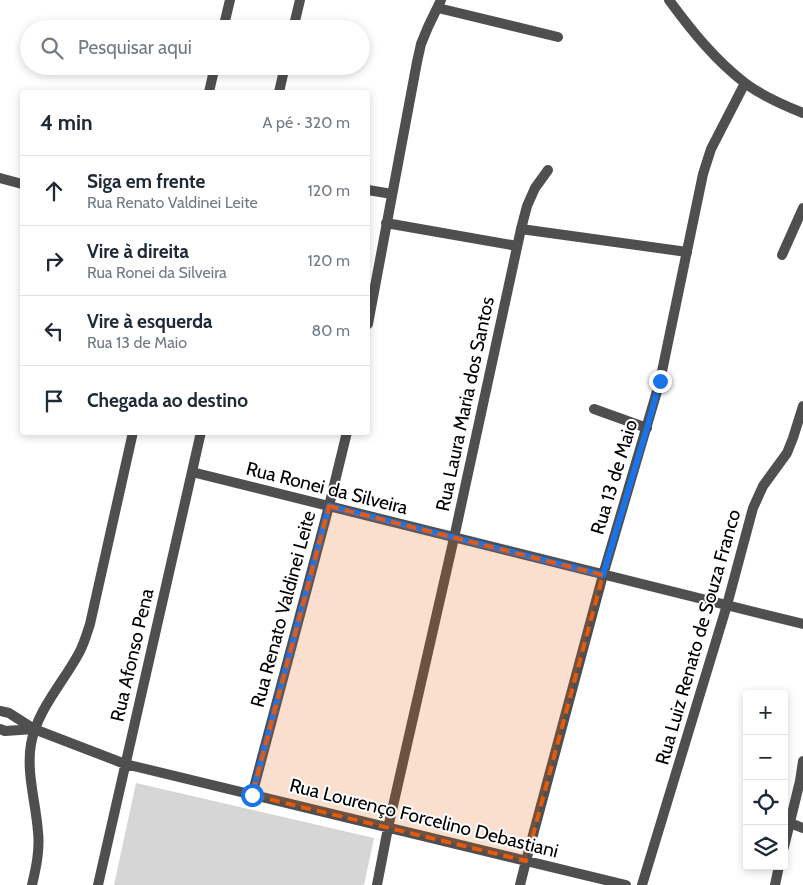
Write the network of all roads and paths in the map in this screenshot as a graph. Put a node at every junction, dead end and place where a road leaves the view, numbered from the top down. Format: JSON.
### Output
{"nodes":[{"id":1,"x":230,"y":0,"type":"edge"},
{"id":2,"x":300,"y":0,"type":"edge"},
{"id":3,"x":669,"y":0,"type":"edge"},
{"id":4,"x":439,"y":4,"type":"edge"},
{"id":5,"x":225,"y":20,"type":"edge"},
{"id":6,"x":296,"y":20,"type":"edge"},
{"id":7,"x":558,"y":37,"type":"dead end"},
{"id":8,"x":213,"y":75,"type":"edge"},
{"id":9,"x":283,"y":75,"type":"edge"},
{"id":10,"x":746,"y":83,"type":"junction"},
{"id":11,"x":209,"y":90,"type":"edge"},
{"id":12,"x":279,"y":90,"type":"edge"},
{"id":13,"x":803,"y":113,"type":"edge"},
{"id":14,"x":548,"y":170,"type":"dead end"},
{"id":15,"x":0,"y":178,"type":"edge"},
{"id":16,"x":20,"y":183,"type":"edge"},
{"id":17,"x":370,"y":190,"type":"edge"},
{"id":18,"x":392,"y":194,"type":"junction"},
{"id":19,"x":803,"y":208,"type":"edge"},
{"id":20,"x":386,"y":223,"type":"junction"},
{"id":21,"x":521,"y":228,"type":"junction"},
{"id":22,"x":517,"y":246,"type":"junction"},
{"id":23,"x":687,"y":252,"type":"junction"},
{"id":24,"x":782,"y":255,"type":"dead end"},
{"id":25,"x":370,"y":313,"type":"edge"},
{"id":26,"x":803,"y":406,"type":"edge"},
{"id":27,"x":594,"y":409,"type":"dead end"},
{"id":28,"x":647,"y":428,"type":"junction"},
{"id":29,"x":132,"y":435,"type":"edge"},
{"id":30,"x":200,"y":435,"type":"edge"},
{"id":31,"x":346,"y":435,"type":"edge"},
{"id":32,"x":192,"y":472,"type":"junction"},
{"id":33,"x":329,"y":506,"type":"junction"},
{"id":34,"x":454,"y":538,"type":"junction"},
{"id":35,"x":603,"y":575,"type":"junction"},
{"id":36,"x":727,"y":606,"type":"junction"},
{"id":37,"x":803,"y":624,"type":"edge"},
{"id":38,"x":0,"y":711,"type":"edge"},
{"id":39,"x":34,"y":729,"type":"junction"},
{"id":40,"x":0,"y":730,"type":"edge"},
{"id":41,"x":803,"y":761,"type":"edge"},
{"id":42,"x":125,"y":764,"type":"junction"},
{"id":43,"x":252,"y":795,"type":"junction"},
{"id":44,"x":790,"y":823,"type":"junction"},
{"id":45,"x":388,"y":828,"type":"junction"},
{"id":46,"x":803,"y":828,"type":"edge"},
{"id":47,"x":788,"y":831,"type":"edge"},
{"id":48,"x":526,"y":861,"type":"junction"},
{"id":49,"x":778,"y":870,"type":"edge"},
{"id":50,"x":32,"y":885,"type":"edge"},
{"id":51,"x":98,"y":885,"type":"edge"},
{"id":52,"x":377,"y":885,"type":"edge"},
{"id":53,"x":520,"y":885,"type":"edge"},
{"id":54,"x":626,"y":885,"type":"edge"},
{"id":55,"x":642,"y":885,"type":"edge"},
{"id":56,"x":774,"y":885,"type":"edge"}],
"edges":[{"from":1,"to":5,"type":"street"},
{"from":2,"to":6,"type":"street"},
{"from":3,"to":10,"type":"street"},
{"from":4,"to":7,"type":"street"},
{"from":4,"to":18,"type":"street"},
{"from":8,"to":11,"type":"street"},
{"from":9,"to":12,"type":"street"},
{"from":10,"to":13,"type":"street"},
{"from":10,"to":23,"type":"street","name":"Rua 13 de Maio"},
{"from":14,"to":21,"type":"street","name":"Rua Laura Maria dos Santos"},
{"from":15,"to":16,"type":"street"},
{"from":17,"to":18,"type":"street"},
{"from":18,"to":20,"type":"street"},
{"from":19,"to":24,"type":"street"},
{"from":20,"to":22,"type":"street"},
{"from":20,"to":25,"type":"street"},
{"from":21,"to":22,"type":"street","name":"Rua Laura Maria dos Santos"},
{"from":21,"to":23,"type":"street"},
{"from":22,"to":34,"type":"street","name":"Rua Laura Maria dos Santos"},
{"from":23,"to":28,"type":"street","name":"Rua 13 de Maio"},
{"from":26,"to":36,"type":"street","name":"Rua Luiz Renato de Souza Franco"},
{"from":27,"to":28,"type":"street"},
{"from":28,"to":35,"type":"street","name":"Rua 13 de Maio"},
{"from":29,"to":39,"type":"street"},
{"from":30,"to":32,"type":"street","name":"Rua Afonso Pena"},
{"from":31,"to":33,"type":"street","name":"Rua Renato Valdinei Leite"},
{"from":32,"to":33,"type":"street","name":"Rua Ronei da Silveira"},
{"from":32,"to":42,"type":"street","name":"Rua Afonso Pena"},
{"from":33,"to":34,"type":"street","name":"Rua Ronei da Silveira"},
{"from":33,"to":43,"type":"street","name":"Rua Renato Valdinei Leite"},
{"from":34,"to":35,"type":"street","name":"Rua Ronei da Silveira"},
{"from":34,"to":45,"type":"street","name":"Rua Laura Maria dos Santos"},
{"from":35,"to":36,"type":"street","name":"Rua Ronei da Silveira"},
{"from":35,"to":48,"type":"street","name":"Rua 13 de Maio"},
{"from":36,"to":37,"type":"street","name":"Rua Ronei da Silveira"},
{"from":36,"to":55,"type":"street","name":"Rua Luiz Renato de Souza Franco"},
{"from":38,"to":39,"type":"street"},
{"from":39,"to":40,"type":"street"},
{"from":39,"to":42,"type":"street","name":"Rua Lourenço Forcelino Debastiani"},
{"from":39,"to":50,"type":"street"},
{"from":41,"to":44,"type":"street"},
{"from":42,"to":43,"type":"street","name":"Rua Lourenço Forcelino Debastiani"},
{"from":42,"to":51,"type":"street","name":"Rua Afonso Pena"},
{"from":43,"to":45,"type":"street","name":"Rua Lourenço Forcelino Debastiani"},
{"from":44,"to":46,"type":"street"},
{"from":44,"to":47,"type":"street"},
{"from":45,"to":48,"type":"street","name":"Rua Lourenço Forcelino Debastiani"},
{"from":45,"to":52,"type":"street","name":"Rua Laura Maria dos Santos"},
{"from":48,"to":53,"type":"street","name":"Rua 13 de Maio"},
{"from":48,"to":54,"type":"street","name":"Rua Lourenço Forcelino Debastiani"},
{"from":49,"to":56,"type":"street"}]}
